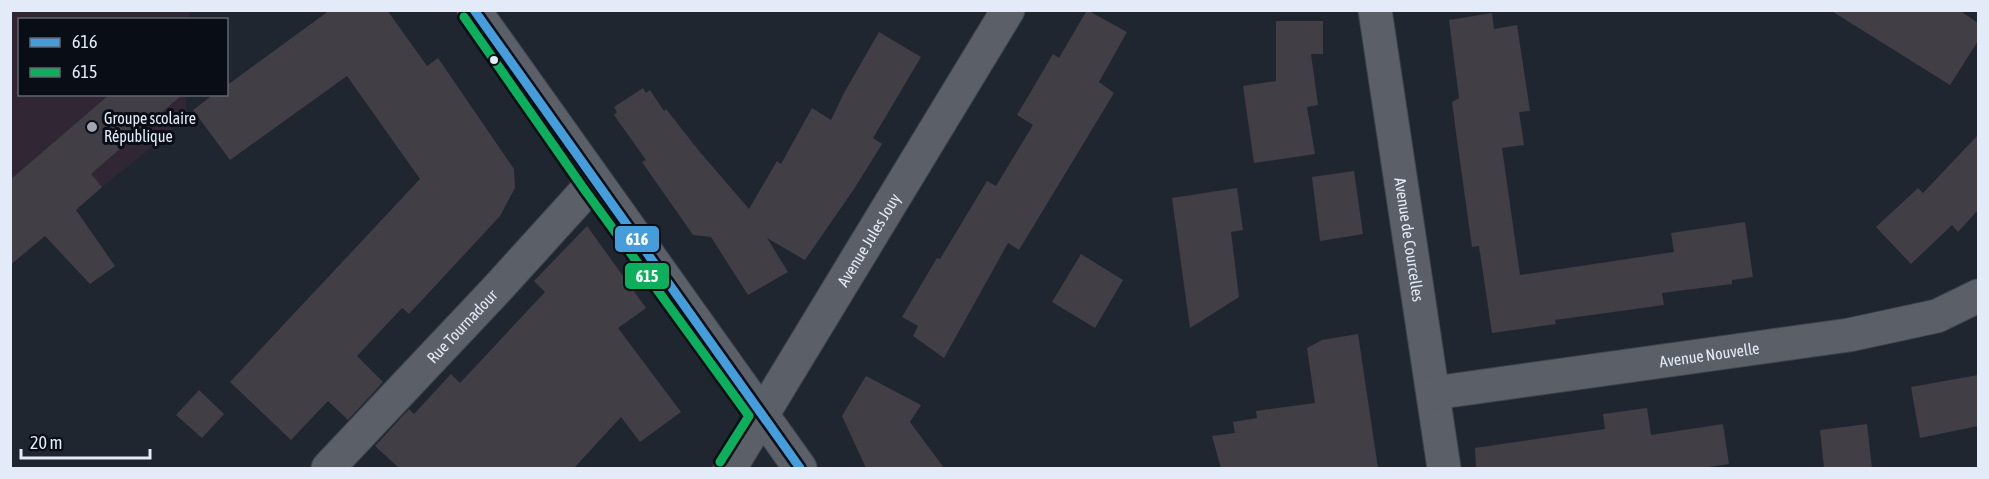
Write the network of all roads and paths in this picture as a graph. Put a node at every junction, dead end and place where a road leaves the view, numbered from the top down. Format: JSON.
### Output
{"nodes":[{"id":1,"x":474,"y":10,"type":"edge"},
{"id":2,"x":1008,"y":10,"type":"edge"},
{"id":3,"x":1375,"y":10,"type":"edge"},
{"id":4,"x":594,"y":182,"type":"junction"},
{"id":5,"x":1978,"y":296,"type":"edge"},
{"id":6,"x":1434,"y":393,"type":"junction"},
{"id":7,"x":763,"y":415,"type":"junction"},
{"id":8,"x":328,"y":468,"type":"edge"},
{"id":9,"x":730,"y":468,"type":"edge"},
{"id":10,"x":800,"y":468,"type":"edge"},
{"id":11,"x":1444,"y":468,"type":"edge"}],
"edges":[{"from":1,"to":4,"type":"street"},
{"from":2,"to":7,"type":"street","name":"Avenue Jules Jouy"},
{"from":3,"to":6,"type":"street","name":"Avenue de Courcelles"},
{"from":4,"to":7,"type":"street"},
{"from":4,"to":8,"type":"street","name":"Rue Tournadour"},
{"from":5,"to":6,"type":"street","name":"Avenue Nouvelle"},
{"from":6,"to":11,"type":"street","name":"Avenue de Courcelles"},
{"from":7,"to":9,"type":"street","name":"Avenue Jules Jouy"},
{"from":7,"to":10,"type":"street"}]}
